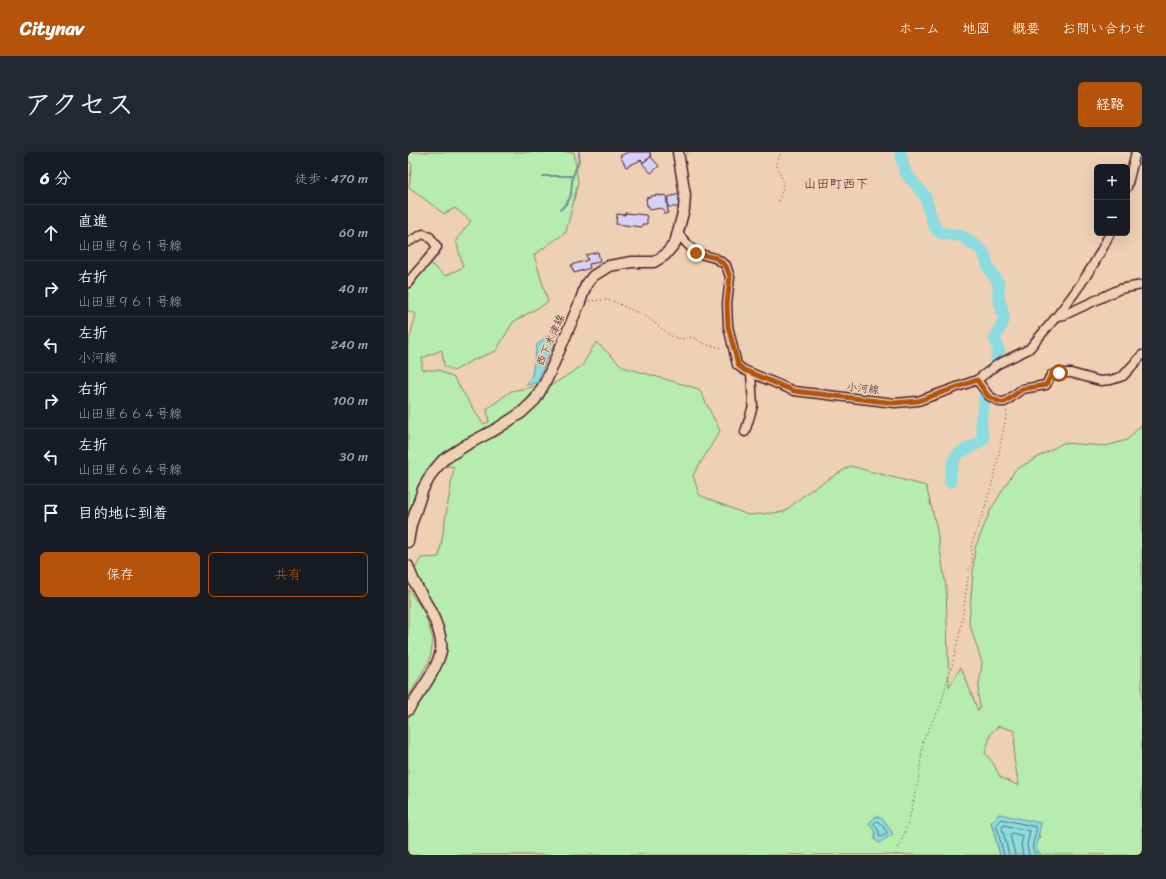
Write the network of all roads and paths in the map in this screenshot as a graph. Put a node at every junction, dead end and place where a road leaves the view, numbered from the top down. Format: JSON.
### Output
{"nodes":[{"id":1,"x":678,"y":152,"type":"edge"},
{"id":2,"x":781,"y":152,"type":"edge"},
{"id":3,"x":1136,"y":152,"type":"edge"},
{"id":4,"x":1130,"y":175,"type":"edge"},
{"id":5,"x":778,"y":202,"type":"dead end"},
{"id":6,"x":678,"y":234,"type":"junction"},
{"id":7,"x":1109,"y":236,"type":"edge"},
{"id":8,"x":408,"y":242,"type":"edge"},
{"id":9,"x":408,"y":283,"type":"edge"},
{"id":10,"x":1142,"y":285,"type":"edge"},
{"id":11,"x":580,"y":302,"type":"junction"},
{"id":12,"x":1057,"y":316,"type":"junction"},
{"id":13,"x":733,"y":350,"type":"junction"},
{"id":14,"x":1142,"y":355,"type":"edge"},
{"id":15,"x":751,"y":373,"type":"junction"},
{"id":16,"x":977,"y":380,"type":"junction"},
{"id":17,"x":1005,"y":402,"type":"junction"},
{"id":18,"x":746,"y":432,"type":"dead end"},
{"id":19,"x":408,"y":542,"type":"edge"},
{"id":20,"x":408,"y":566,"type":"edge"},
{"id":21,"x":408,"y":710,"type":"edge"},
{"id":22,"x":896,"y":855,"type":"edge"}],
"edges":[{"from":1,"to":6,"type":"street","name":"西下木津線"},
{"from":2,"to":5,"type":"path"},
{"from":3,"to":4,"type":"street"},
{"from":6,"to":11,"type":"street","name":"西下木津線"},
{"from":6,"to":13,"type":"street","name":"小河線"},
{"from":7,"to":12,"type":"street","name":"小河線"},
{"from":8,"to":9,"type":"street"},
{"from":10,"to":12,"type":"street"},
{"from":11,"to":13,"type":"path"},
{"from":11,"to":19,"type":"street","name":"西下木津線"},
{"from":12,"to":16,"type":"street","name":"小河線"},
{"from":13,"to":15,"type":"street","name":"小河線"},
{"from":14,"to":17,"type":"street"},
{"from":15,"to":16,"type":"street","name":"小河線"},
{"from":15,"to":18,"type":"street"},
{"from":16,"to":17,"type":"street"},
{"from":17,"to":22,"type":"path"},
{"from":20,"to":21,"type":"street"}]}
